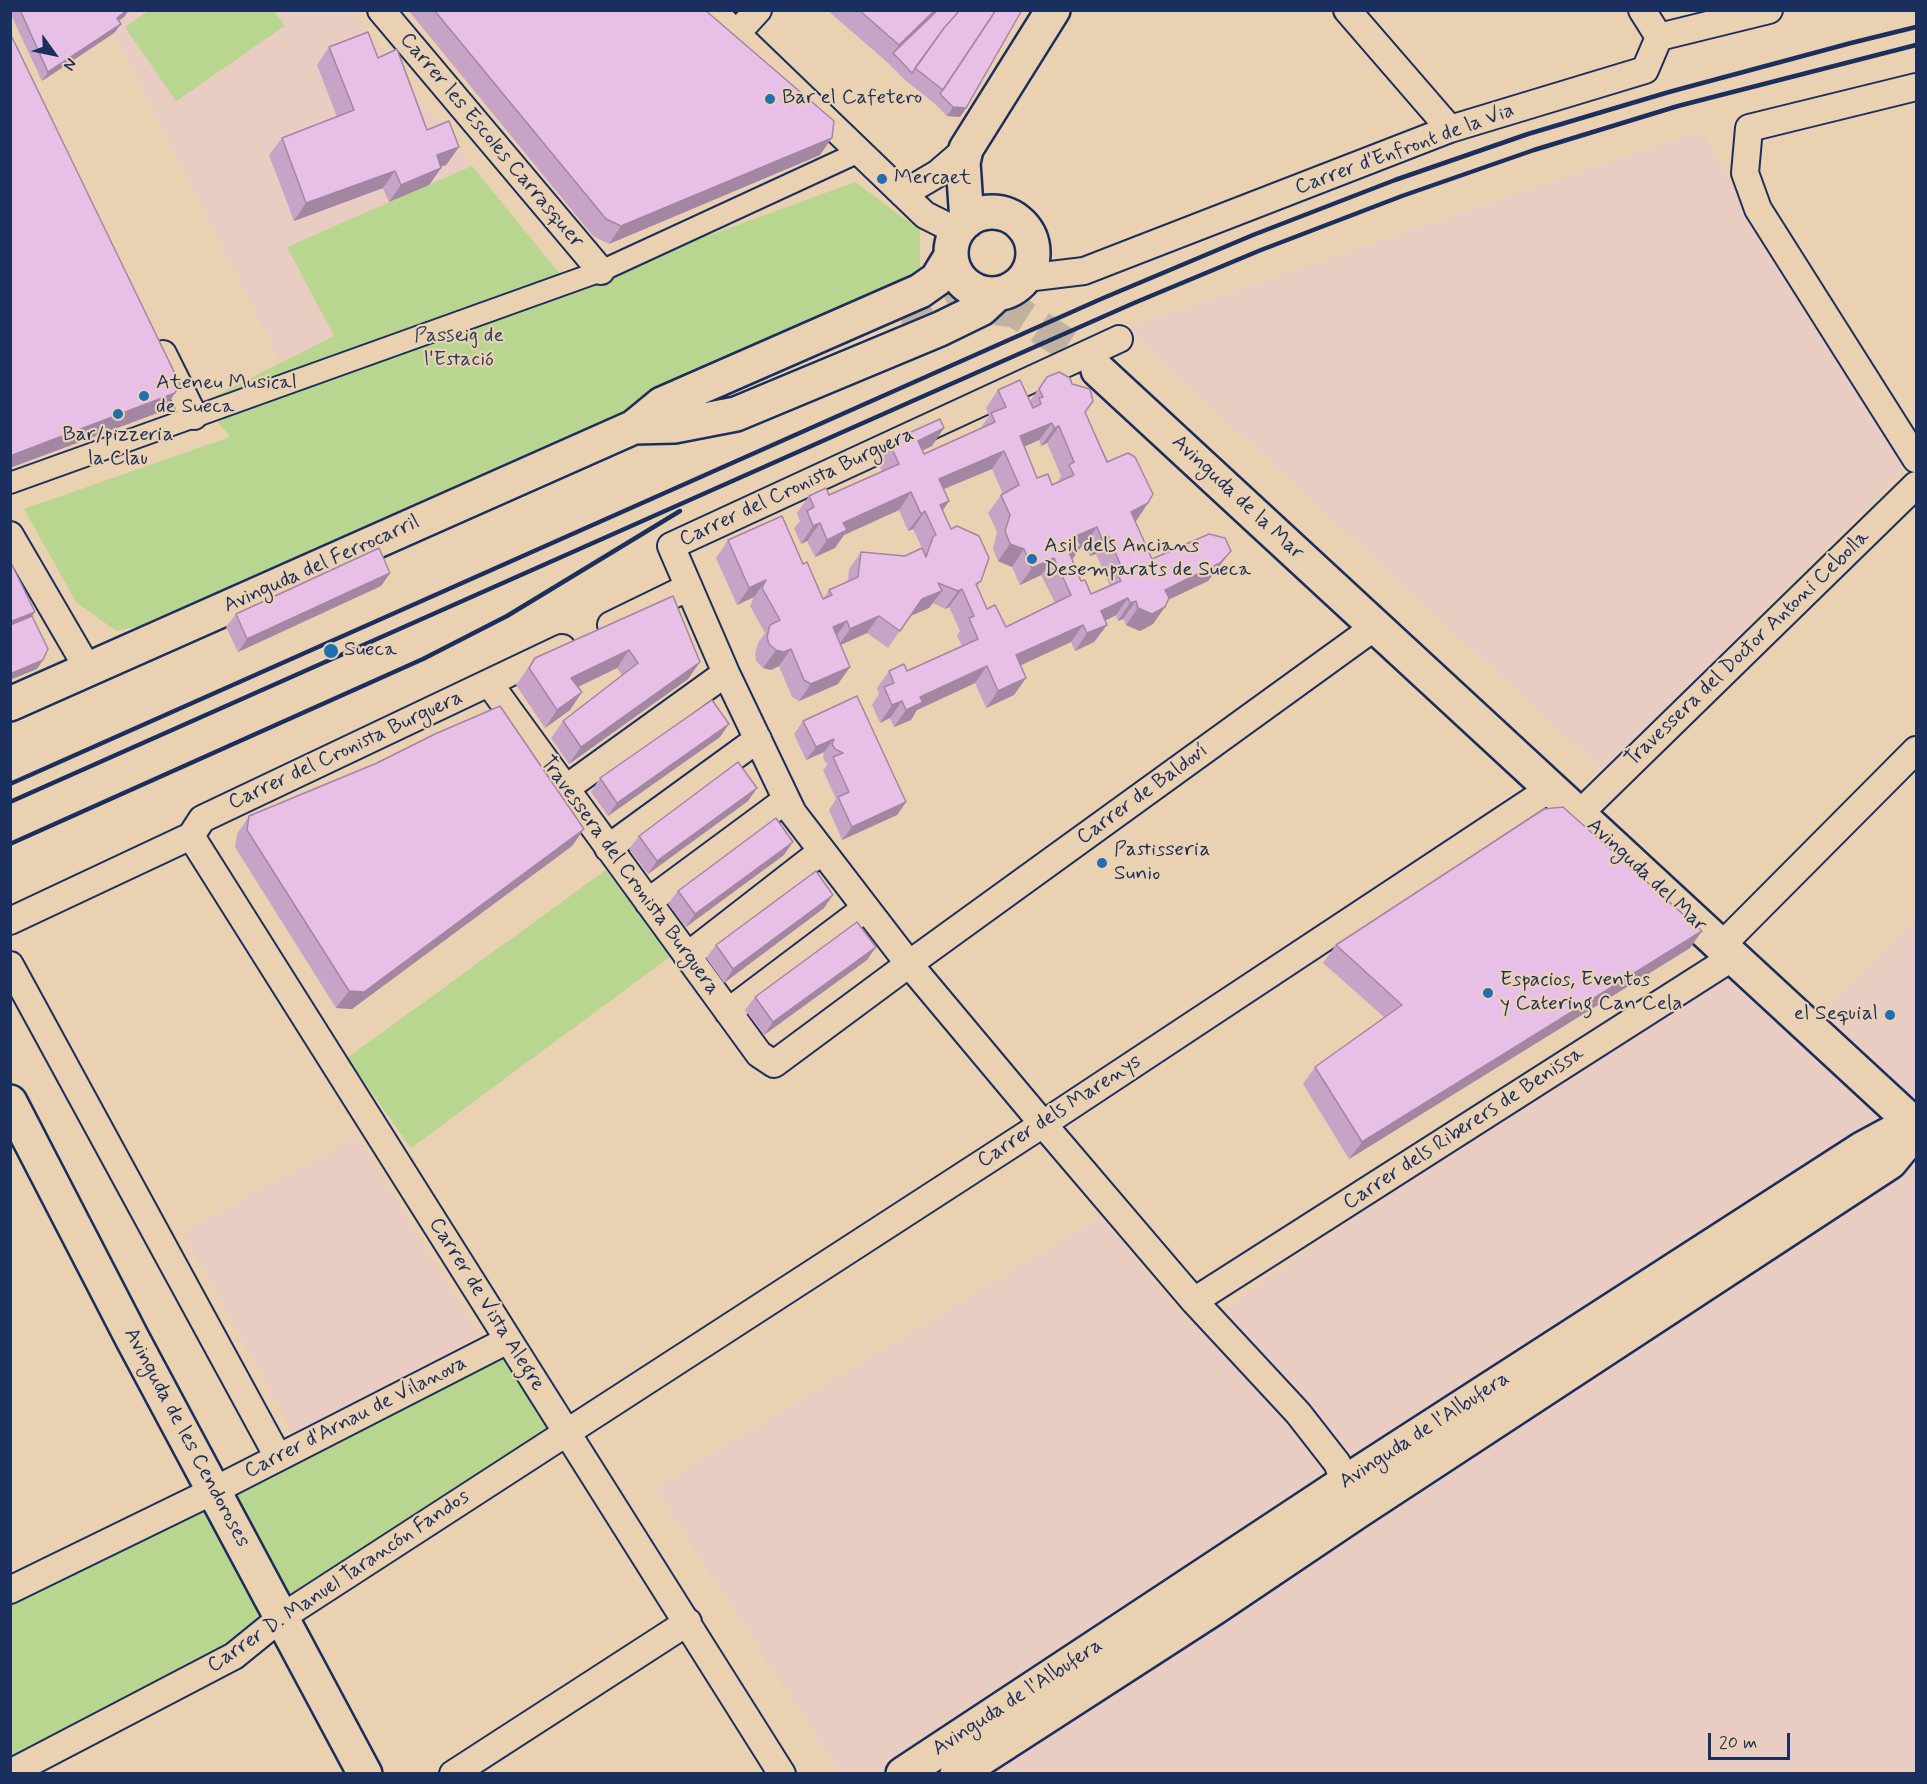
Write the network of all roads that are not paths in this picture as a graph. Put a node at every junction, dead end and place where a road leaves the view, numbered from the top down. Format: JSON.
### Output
{"nodes":[{"id":1,"x":381,"y":10,"type":"edge"},
{"id":2,"x":712,"y":10,"type":"edge"},
{"id":3,"x":759,"y":10,"type":"edge"},
{"id":4,"x":1053,"y":10,"type":"edge"},
{"id":5,"x":1347,"y":10,"type":"edge"},
{"id":6,"x":1642,"y":10,"type":"edge"},
{"id":7,"x":1769,"y":10,"type":"edge"},
{"id":8,"x":737,"y":33,"type":"junction"},
{"id":9,"x":1659,"y":37,"type":"junction"},
{"id":10,"x":1917,"y":87,"type":"edge"},
{"id":11,"x":1450,"y":129,"type":"junction"},
{"id":12,"x":966,"y":149,"type":"junction"},
{"id":13,"x":859,"y":152,"type":"junction"},
{"id":14,"x":903,"y":194,"type":"junction"},
{"id":15,"x":958,"y":236,"type":"junction"},
{"id":16,"x":601,"y":272,"type":"junction"},
{"id":17,"x":1026,"y":278,"type":"junction"},
{"id":18,"x":996,"y":295,"type":"junction"},
{"id":19,"x":902,"y":323,"type":"tunnel mouth"},
{"id":20,"x":152,"y":331,"type":"edge"},
{"id":21,"x":1119,"y":339,"type":"dead end"},
{"id":22,"x":1098,"y":370,"type":"tunnel mouth"},
{"id":23,"x":194,"y":416,"type":"junction"},
{"id":24,"x":674,"y":426,"type":"junction"},
{"id":25,"x":634,"y":427,"type":"junction"},
{"id":26,"x":1917,"y":459,"type":"edge"},
{"id":27,"x":10,"y":483,"type":"edge"},
{"id":28,"x":1917,"y":485,"type":"edge"},
{"id":29,"x":10,"y":536,"type":"edge"},
{"id":30,"x":689,"y":587,"type":"junction"},
{"id":31,"x":1376,"y":626,"type":"junction"},
{"id":32,"x":88,"y":669,"type":"junction"},
{"id":33,"x":726,"y":673,"type":"junction"},
{"id":34,"x":489,"y":683,"type":"junction"},
{"id":35,"x":10,"y":704,"type":"edge"},
{"id":36,"x":758,"y":739,"type":"junction"},
{"id":37,"x":1917,"y":750,"type":"edge"},
{"id":38,"x":1551,"y":788,"type":"junction"},
{"id":39,"x":566,"y":789,"type":"junction"},
{"id":40,"x":786,"y":800,"type":"junction"},
{"id":41,"x":1579,"y":814,"type":"junction"},
{"id":42,"x":191,"y":836,"type":"junction"},
{"id":43,"x":608,"y":848,"type":"junction"},
{"id":44,"x":822,"y":851,"type":"junction"},
{"id":45,"x":648,"y":902,"type":"junction"},
{"id":46,"x":866,"y":908,"type":"junction"},
{"id":47,"x":10,"y":921,"type":"edge"},
{"id":48,"x":1727,"y":951,"type":"junction"},
{"id":49,"x":687,"y":956,"type":"junction"},
{"id":50,"x":909,"y":963,"type":"junction"},
{"id":51,"x":10,"y":964,"type":"edge"},
{"id":52,"x":728,"y":1012,"type":"junction"},
{"id":53,"x":774,"y":1064,"type":"joint"},
{"id":54,"x":10,"y":1101,"type":"edge"},
{"id":55,"x":1043,"y":1124,"type":"junction"},
{"id":56,"x":1914,"y":1124,"type":"edge"},
{"id":57,"x":1904,"y":1161,"type":"edge"},
{"id":58,"x":1194,"y":1301,"type":"junction"},
{"id":59,"x":508,"y":1340,"type":"junction"},
{"id":60,"x":567,"y":1432,"type":"junction"},
{"id":61,"x":278,"y":1457,"type":"junction"},
{"id":62,"x":215,"y":1490,"type":"junction"},
{"id":63,"x":1351,"y":1497,"type":"junction"},
{"id":64,"x":10,"y":1590,"type":"edge"},
{"id":65,"x":282,"y":1617,"type":"junction"},
{"id":66,"x":688,"y":1622,"type":"junction"},
{"id":67,"x":10,"y":1773,"type":"edge"},
{"id":68,"x":365,"y":1773,"type":"edge"},
{"id":69,"x":453,"y":1773,"type":"edge"},
{"id":70,"x":782,"y":1773,"type":"edge"},
{"id":71,"x":903,"y":1773,"type":"edge"},
{"id":72,"x":957,"y":1773,"type":"edge"}],
"edges":[{"from":1,"to":16,"type":"street","name":"Carrer les Escoles Carrasquer"},
{"from":2,"to":8,"type":"street"},
{"from":3,"to":8,"type":"street"},
{"from":4,"to":12,"type":"street"},
{"from":5,"to":11,"type":"street"},
{"from":6,"to":9,"type":"street"},
{"from":7,"to":9,"type":"street"},
{"from":8,"to":13,"type":"street"},
{"from":9,"to":11,"type":"street","name":"Carrer d'Enfront de la Via"},
{"from":10,"to":26,"type":"street"},
{"from":11,"to":17,"type":"street","name":"Carrer d'Enfront de la Via"},
{"from":12,"to":14,"type":"street"},
{"from":12,"to":15,"type":"street"},
{"from":13,"to":14,"type":"street"},
{"from":13,"to":16,"type":"street"},
{"from":14,"to":15,"type":"street"},
{"from":15,"to":17,"type":"street"},
{"from":15,"to":18,"type":"street"},
{"from":15,"to":25,"type":"street"},
{"from":16,"to":23,"type":"street"},
{"from":17,"to":18,"type":"street"},
{"from":18,"to":24,"type":"street"},
{"from":19,"to":24,"type":"street"},
{"from":20,"to":23,"type":"street"},
{"from":21,"to":30,"type":"street","name":"Carrer del Cronista Burguera"},
{"from":22,"to":31,"type":"street","name":"Avinguda de la Mar"},
{"from":23,"to":27,"type":"street"},
{"from":24,"to":25,"type":"street"},
{"from":25,"to":32,"type":"street","name":"Avinguda del Ferrocarril"},
{"from":28,"to":41,"type":"street","name":"Travessera del Doctor Antoni Cebolla"},
{"from":29,"to":32,"type":"street"},
{"from":30,"to":33,"type":"street"},
{"from":30,"to":34,"type":"street","name":"Carrer del Cronista Burguera"},
{"from":31,"to":38,"type":"street","name":"Avinguda del Mar"},
{"from":31,"to":50,"type":"street","name":"Carrer de Baldoví"},
{"from":32,"to":35,"type":"street","name":"Avinguda del Ferrocarril"},
{"from":33,"to":36,"type":"street"},
{"from":33,"to":39,"type":"street"},
{"from":34,"to":39,"type":"street","name":"Travessera del Cronista Burguera"},
{"from":34,"to":42,"type":"street","name":"Carrer del Cronista Burguera"},
{"from":36,"to":40,"type":"street"},
{"from":36,"to":43,"type":"street"},
{"from":37,"to":48,"type":"street","name":"Carrer dels Riberers de Benissa"},
{"from":38,"to":41,"type":"street","name":"Avinguda del Mar"},
{"from":38,"to":55,"type":"street","name":"Carrer dels Marenys"},
{"from":39,"to":43,"type":"street","name":"Travessera del Cronista Burguera"},
{"from":40,"to":44,"type":"street"},
{"from":40,"to":45,"type":"street"},
{"from":41,"to":48,"type":"street","name":"Avinguda del Mar"},
{"from":42,"to":47,"type":"street","name":"Carrer del Cronista Burguera"},
{"from":42,"to":59,"type":"street","name":"Carrer de Vista Alegre"},
{"from":43,"to":45,"type":"street","name":"Travessera del Cronista Burguera"},
{"from":44,"to":46,"type":"street"},
{"from":44,"to":49,"type":"street"},
{"from":45,"to":49,"type":"street","name":"Travessera del Cronista Burguera"},
{"from":46,"to":50,"type":"street"},
{"from":46,"to":52,"type":"street"},
{"from":48,"to":56,"type":"street","name":"Avinguda del Mar"},
{"from":48,"to":58,"type":"street","name":"Carrer dels Riberers de Benissa"},
{"from":49,"to":52,"type":"street","name":"Travessera del Cronista Burguera"},
{"from":50,"to":53,"type":"street","name":"Carrer de Baldoví"},
{"from":50,"to":55,"type":"street"},
{"from":51,"to":61,"type":"street"},
{"from":52,"to":53,"type":"street","name":"Travessera del Cronista Burguera"},
{"from":54,"to":62,"type":"street","name":"Avinguda de les Cendoroses"},
{"from":55,"to":58,"type":"street"},
{"from":55,"to":60,"type":"street","name":"Carrer dels Marenys"},
{"from":56,"to":57,"type":"street","name":"Avinguda de l'Albufera"},
{"from":56,"to":63,"type":"street","name":"Avinguda de l'Albufera"},
{"from":57,"to":63,"type":"street","name":"Avinguda de l'Albufera"},
{"from":58,"to":63,"type":"street"},
{"from":59,"to":60,"type":"street","name":"Carrer de Vista Alegre"},
{"from":59,"to":61,"type":"street","name":"Carrer d'Arnau de Vilanova"},
{"from":60,"to":65,"type":"street","name":"Carrer D. Manuel Tarancón Fandos"},
{"from":60,"to":66,"type":"street","name":"Carrer de Vista Alegre"},
{"from":61,"to":62,"type":"street","name":"Carrer d'Arnau de Vilanova"},
{"from":62,"to":64,"type":"street","name":"Carrer d'Arnau de Vilanova"},
{"from":62,"to":65,"type":"street","name":"Avinguda de les Cendoroses"},
{"from":63,"to":71,"type":"street","name":"Avinguda de l'Albufera"},
{"from":63,"to":72,"type":"street","name":"Avinguda de l'Albufera"},
{"from":65,"to":67,"type":"street","name":"Carrer D. Manuel Tarancón Fandos"},
{"from":65,"to":68,"type":"street","name":"Avinguda de les Cendoroses"},
{"from":66,"to":69,"type":"street"},
{"from":66,"to":70,"type":"street","name":"Carrer de Vista Alegre"}]}
